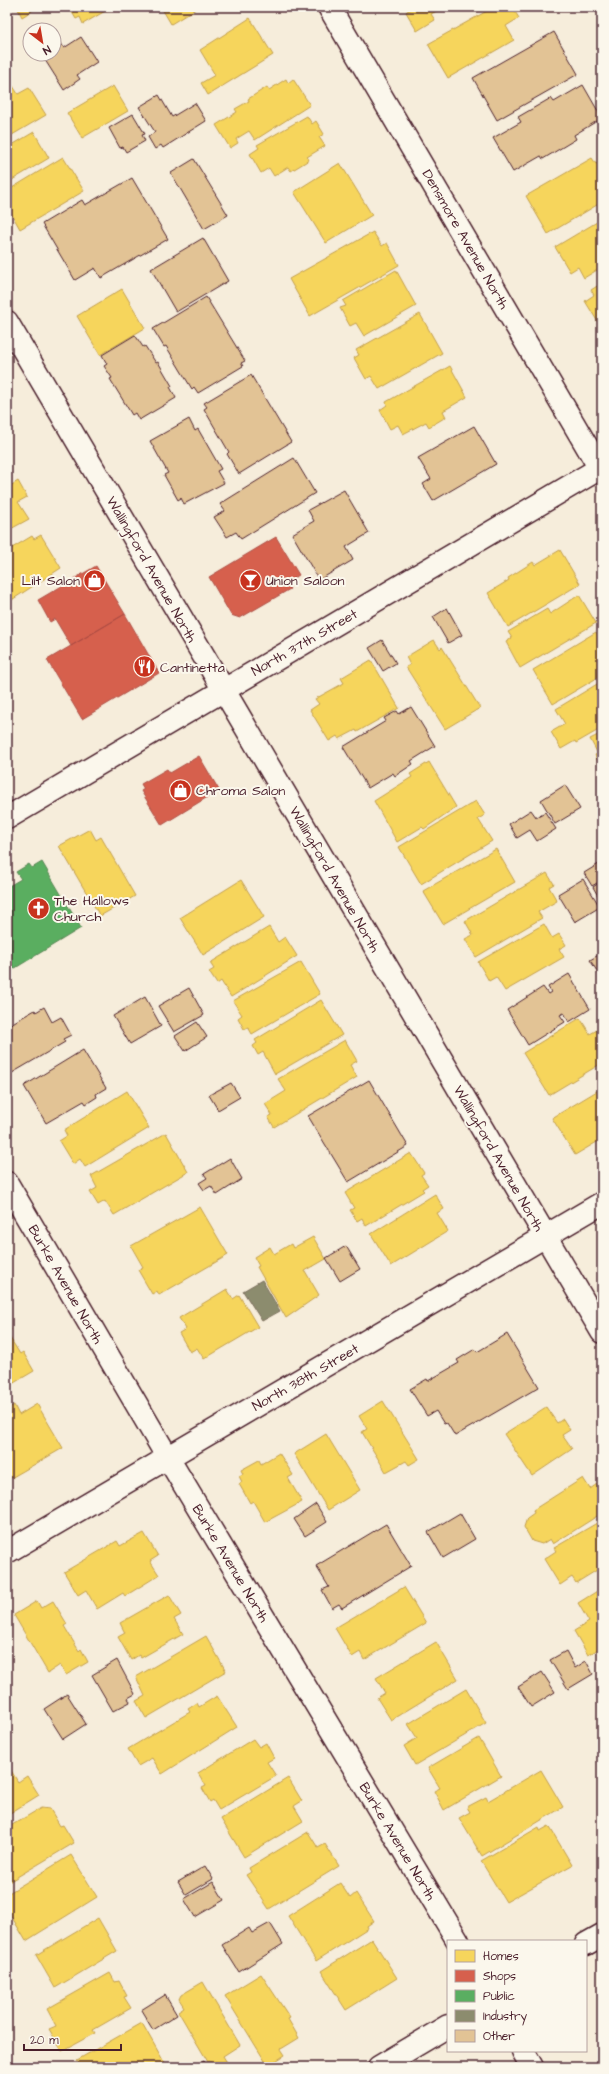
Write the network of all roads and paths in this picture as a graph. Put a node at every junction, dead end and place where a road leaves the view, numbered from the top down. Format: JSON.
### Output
{"nodes":[{"id":1,"x":330,"y":7,"type":"edge"},
{"id":2,"x":7,"y":322,"type":"edge"},
{"id":3,"x":601,"y":469,"type":"edge"},
{"id":4,"x":224,"y":690,"type":"junction"},
{"id":5,"x":7,"y":818,"type":"edge"},
{"id":6,"x":7,"y":1183,"type":"edge"},
{"id":7,"x":602,"y":1202,"type":"edge"},
{"id":8,"x":545,"y":1236,"type":"junction"},
{"id":9,"x":602,"y":1332,"type":"edge"},
{"id":10,"x":168,"y":1458,"type":"junction"},
{"id":11,"x":7,"y":1552,"type":"edge"},
{"id":12,"x":602,"y":1935,"type":"edge"},
{"id":13,"x":457,"y":1940,"type":"edge"},
{"id":14,"x":587,"y":1943,"type":"edge"},
{"id":15,"x":447,"y":2027,"type":"edge"},
{"id":16,"x":524,"y":2052,"type":"edge"},
{"id":17,"x":379,"y":2067,"type":"edge"},
{"id":18,"x":532,"y":2067,"type":"edge"}],
"edges":[{"from":1,"to":3,"type":"street","name":"Densmore Avenue North"},
{"from":2,"to":4,"type":"street","name":"Wallingford Avenue North"},
{"from":3,"to":4,"type":"street","name":"North 37th Street"},
{"from":4,"to":5,"type":"street","name":"North 37th Street"},
{"from":4,"to":8,"type":"street","name":"Wallingford Avenue North"},
{"from":6,"to":10,"type":"street","name":"Burke Avenue North"},
{"from":7,"to":8,"type":"street","name":"North 38th Street"},
{"from":8,"to":9,"type":"street","name":"Wallingford Avenue North"},
{"from":8,"to":10,"type":"street","name":"North 38th Street"},
{"from":10,"to":11,"type":"street","name":"North 38th Street"},
{"from":10,"to":13,"type":"street","name":"Burke Avenue North"},
{"from":12,"to":14,"type":"street"},
{"from":15,"to":17,"type":"street"},
{"from":16,"to":18,"type":"street"}]}
